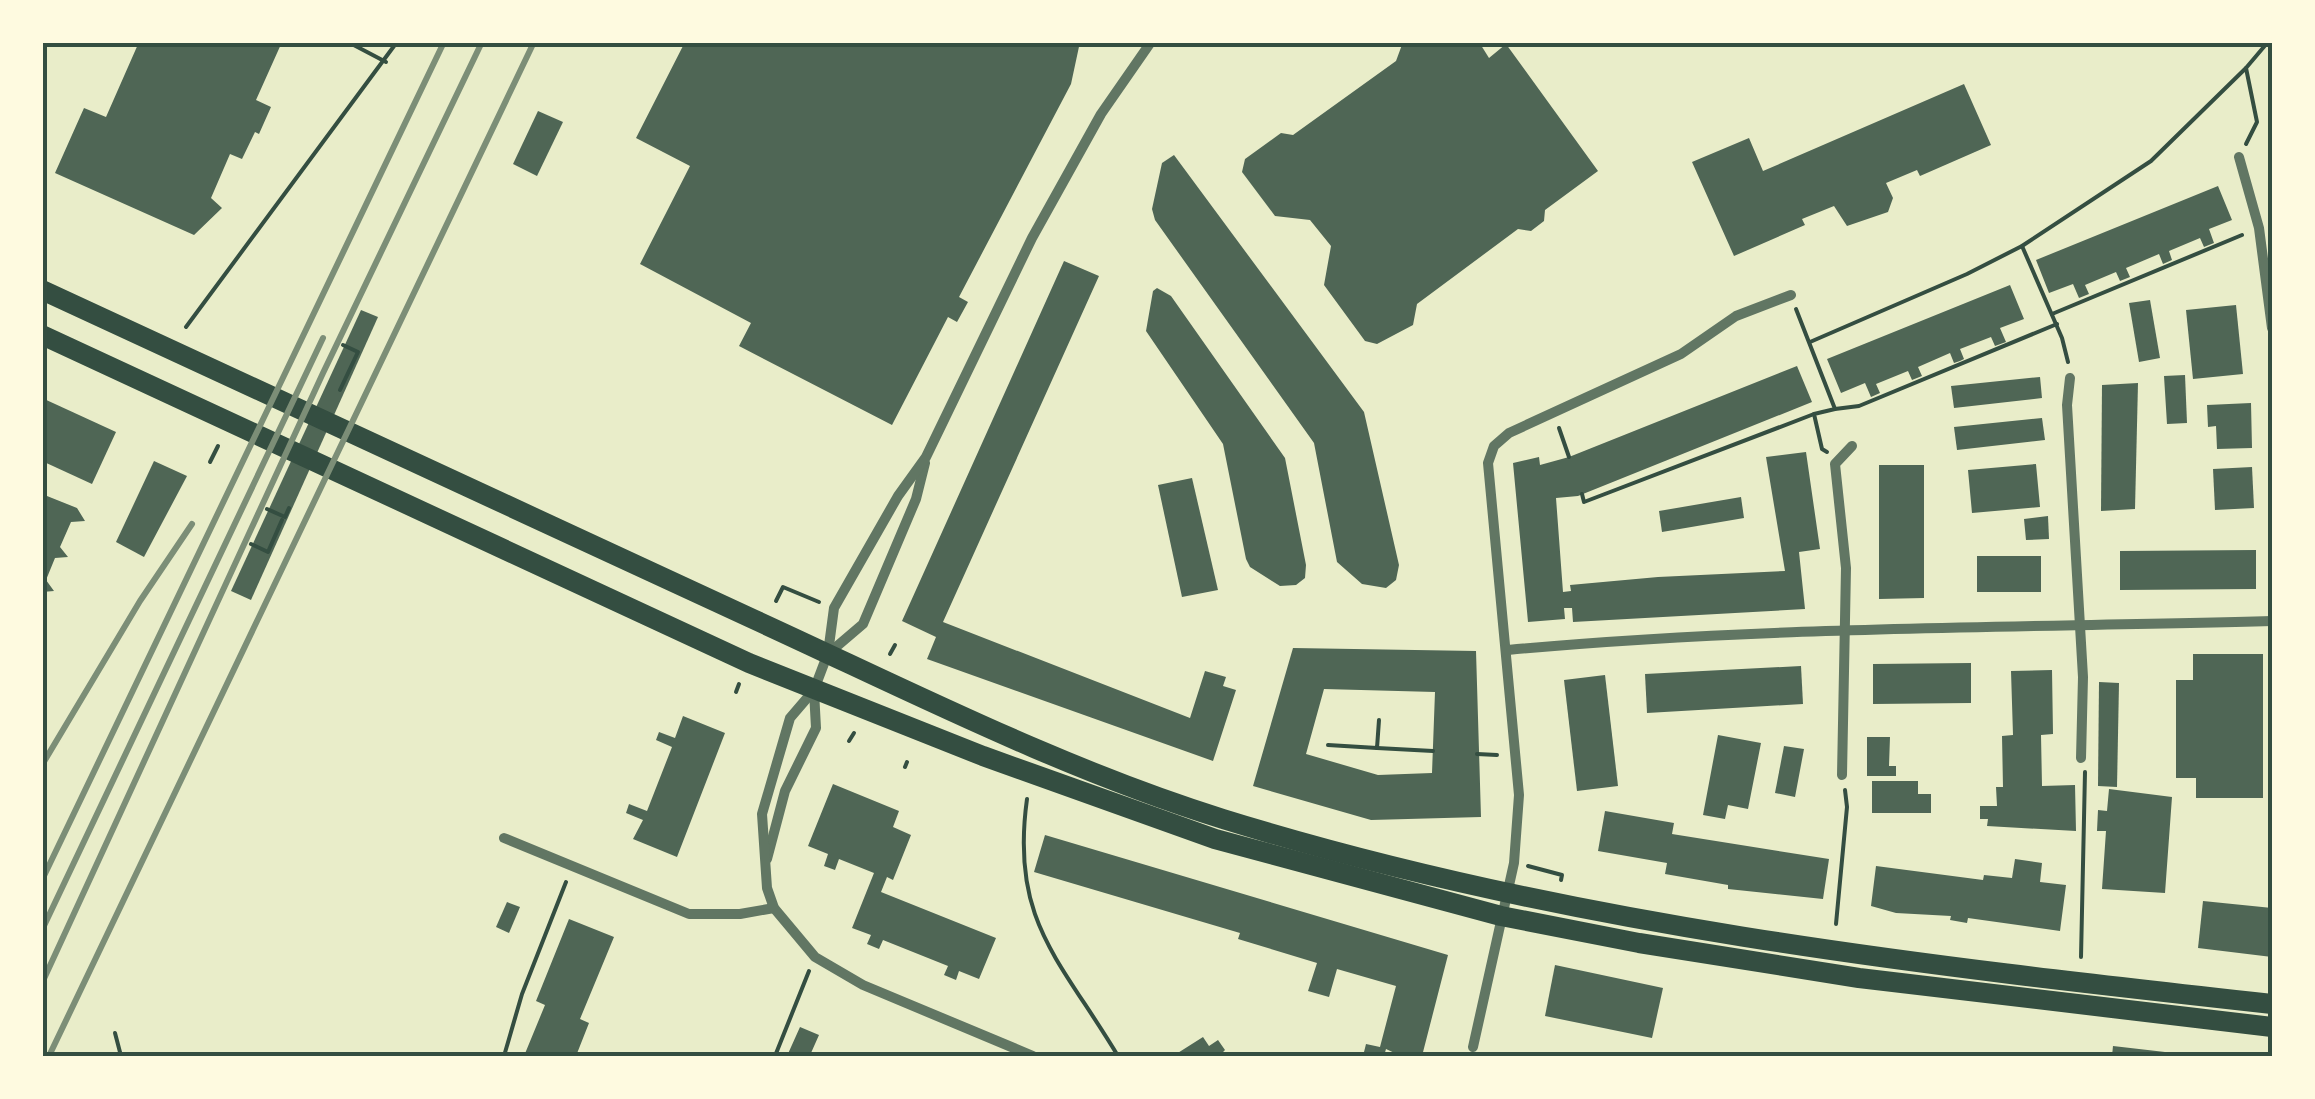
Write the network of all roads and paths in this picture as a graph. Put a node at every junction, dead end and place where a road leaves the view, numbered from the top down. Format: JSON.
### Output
{"nodes":[{"id":1,"x":348,"y":42,"type":"edge"},
{"id":2,"x":397,"y":42,"type":"edge"},
{"id":3,"x":1151,"y":42,"type":"edge"},
{"id":4,"x":2268,"y":42,"type":"edge"},
{"id":5,"x":386,"y":62,"type":"junction"},
{"id":6,"x":2246,"y":68,"type":"junction"},
{"id":7,"x":2239,"y":156,"type":"joint"},
{"id":8,"x":2259,"y":228,"type":"junction"},
{"id":9,"x":2022,"y":246,"type":"junction"},
{"id":10,"x":42,"y":290,"type":"edge"},
{"id":11,"x":1791,"y":295,"type":"joint"},
{"id":12,"x":2052,"y":314,"type":"junction"},
{"id":13,"x":2057,"y":324,"type":"junction"},
{"id":14,"x":186,"y":327,"type":"dead end"},
{"id":15,"x":2272,"y":328,"type":"edge"},
{"id":16,"x":42,"y":335,"type":"edge"},
{"id":17,"x":1810,"y":342,"type":"junction"},
{"id":18,"x":343,"y":345,"type":"dead end"},
{"id":19,"x":2070,"y":378,"type":"joint"},
{"id":20,"x":340,"y":390,"type":"dead end"},
{"id":21,"x":1835,"y":408,"type":"junction"},
{"id":22,"x":1553,"y":412,"type":"junction"},
{"id":23,"x":1814,"y":414,"type":"junction"},
{"id":24,"x":218,"y":446,"type":"dead end"},
{"id":25,"x":1852,"y":446,"type":"dead end"},
{"id":26,"x":926,"y":457,"type":"junction"},
{"id":27,"x":1569,"y":457,"type":"dead end"},
{"id":28,"x":1837,"y":458,"type":"junction"},
{"id":29,"x":210,"y":462,"type":"dead end"},
{"id":30,"x":1582,"y":494,"type":"dead end"},
{"id":31,"x":289,"y":508,"type":"dead end"},
{"id":32,"x":267,"y":510,"type":"dead end"},
{"id":33,"x":282,"y":520,"type":"dead end"},
{"id":34,"x":251,"y":544,"type":"dead end"},
{"id":35,"x":784,"y":586,"type":"dead end"},
{"id":36,"x":776,"y":601,"type":"dead end"},
{"id":37,"x":2272,"y":621,"type":"edge"},
{"id":38,"x":2078,"y":626,"type":"junction"},
{"id":39,"x":1842,"y":629,"type":"junction"},
{"id":40,"x":894,"y":645,"type":"dead end"},
{"id":41,"x":1508,"y":650,"type":"junction"},
{"id":42,"x":828,"y":654,"type":"junction"},
{"id":43,"x":890,"y":654,"type":"dead end"},
{"id":44,"x":739,"y":684,"type":"dead end"},
{"id":45,"x":814,"y":690,"type":"junction"},
{"id":46,"x":736,"y":692,"type":"dead end"},
{"id":47,"x":1379,"y":720,"type":"dead end"},
{"id":48,"x":854,"y":733,"type":"dead end"},
{"id":49,"x":850,"y":742,"type":"dead end"},
{"id":50,"x":1328,"y":746,"type":"dead end"},
{"id":51,"x":1376,"y":748,"type":"junction"},
{"id":52,"x":1433,"y":751,"type":"dead end"},
{"id":53,"x":2081,"y":758,"type":"joint"},
{"id":54,"x":1842,"y":775,"type":"joint"},
{"id":55,"x":1027,"y":799,"type":"dead end"},
{"id":56,"x":504,"y":838,"type":"dead end"},
{"id":57,"x":1514,"y":862,"type":"junction"},
{"id":58,"x":570,"y":867,"type":"junction"},
{"id":59,"x":765,"y":869,"type":"junction"},
{"id":60,"x":1562,"y":875,"type":"dead end"},
{"id":61,"x":1506,"y":894,"type":"junction"},
{"id":62,"x":774,"y":908,"type":"junction"},
{"id":63,"x":1501,"y":916,"type":"junction"},
{"id":64,"x":1836,"y":924,"type":"dead end"},
{"id":65,"x":2081,"y":956,"type":"dead end"},
{"id":66,"x":815,"y":957,"type":"junction"},
{"id":67,"x":2272,"y":1004,"type":"edge"},
{"id":68,"x":2272,"y":1027,"type":"edge"},
{"id":69,"x":115,"y":1033,"type":"dead end"},
{"id":70,"x":1473,"y":1047,"type":"dead end"},
{"id":71,"x":121,"y":1056,"type":"edge"},
{"id":72,"x":504,"y":1056,"type":"edge"},
{"id":73,"x":774,"y":1056,"type":"edge"},
{"id":74,"x":1033,"y":1056,"type":"edge"},
{"id":75,"x":1118,"y":1056,"type":"edge"}],
"edges":[{"from":1,"to":5,"type":"path"},
{"from":2,"to":5,"type":"path"},
{"from":3,"to":26,"type":"street"},
{"from":4,"to":6,"type":"path"},
{"from":5,"to":14,"type":"path"},
{"from":6,"to":7,"type":"path"},
{"from":6,"to":9,"type":"path"},
{"from":7,"to":8,"type":"street"},
{"from":8,"to":12,"type":"path"},
{"from":8,"to":15,"type":"street"},
{"from":9,"to":12,"type":"path"},
{"from":9,"to":17,"type":"path"},
{"from":10,"to":42,"type":"main road"},
{"from":11,"to":17,"type":"path"},
{"from":11,"to":22,"type":"street"},
{"from":12,"to":13,"type":"path"},
{"from":13,"to":19,"type":"path"},
{"from":13,"to":21,"type":"path"},
{"from":16,"to":45,"type":"main road"},
{"from":17,"to":21,"type":"path"},
{"from":18,"to":20,"type":"path"},
{"from":19,"to":38,"type":"street"},
{"from":21,"to":23,"type":"path"},
{"from":22,"to":27,"type":"path"},
{"from":22,"to":41,"type":"street"},
{"from":23,"to":28,"type":"path"},
{"from":23,"to":30,"type":"path"},
{"from":24,"to":29,"type":"path"},
{"from":25,"to":28,"type":"street"},
{"from":26,"to":42,"type":"street"},
{"from":26,"to":42,"type":"street"},
{"from":28,"to":39,"type":"street"},
{"from":31,"to":32,"type":"path"},
{"from":33,"to":34,"type":"path"},
{"from":35,"to":36,"type":"path"},
{"from":37,"to":38,"type":"street"},
{"from":38,"to":39,"type":"street"},
{"from":38,"to":53,"type":"street"},
{"from":39,"to":41,"type":"street"},
{"from":39,"to":54,"type":"street"},
{"from":40,"to":43,"type":"path"},
{"from":41,"to":57,"type":"street"},
{"from":42,"to":45,"type":"street"},
{"from":42,"to":61,"type":"main road"},
{"from":44,"to":46,"type":"path"},
{"from":45,"to":59,"type":"street"},
{"from":45,"to":59,"type":"street"},
{"from":45,"to":63,"type":"main road"},
{"from":47,"to":51,"type":"path"},
{"from":48,"to":49,"type":"path"},
{"from":50,"to":51,"type":"path"},
{"from":51,"to":52,"type":"path"},
{"from":53,"to":65,"type":"path"},
{"from":54,"to":64,"type":"path"},
{"from":55,"to":75,"type":"path"},
{"from":56,"to":58,"type":"street"},
{"from":57,"to":60,"type":"path"},
{"from":57,"to":61,"type":"street"},
{"from":58,"to":62,"type":"street"},
{"from":58,"to":72,"type":"path"},
{"from":59,"to":62,"type":"street"},
{"from":61,"to":63,"type":"street"},
{"from":61,"to":67,"type":"main road"},
{"from":62,"to":66,"type":"street"},
{"from":63,"to":68,"type":"main road"},
{"from":63,"to":70,"type":"street"},
{"from":66,"to":73,"type":"path"},
{"from":66,"to":74,"type":"street"},
{"from":69,"to":71,"type":"path"}]}
